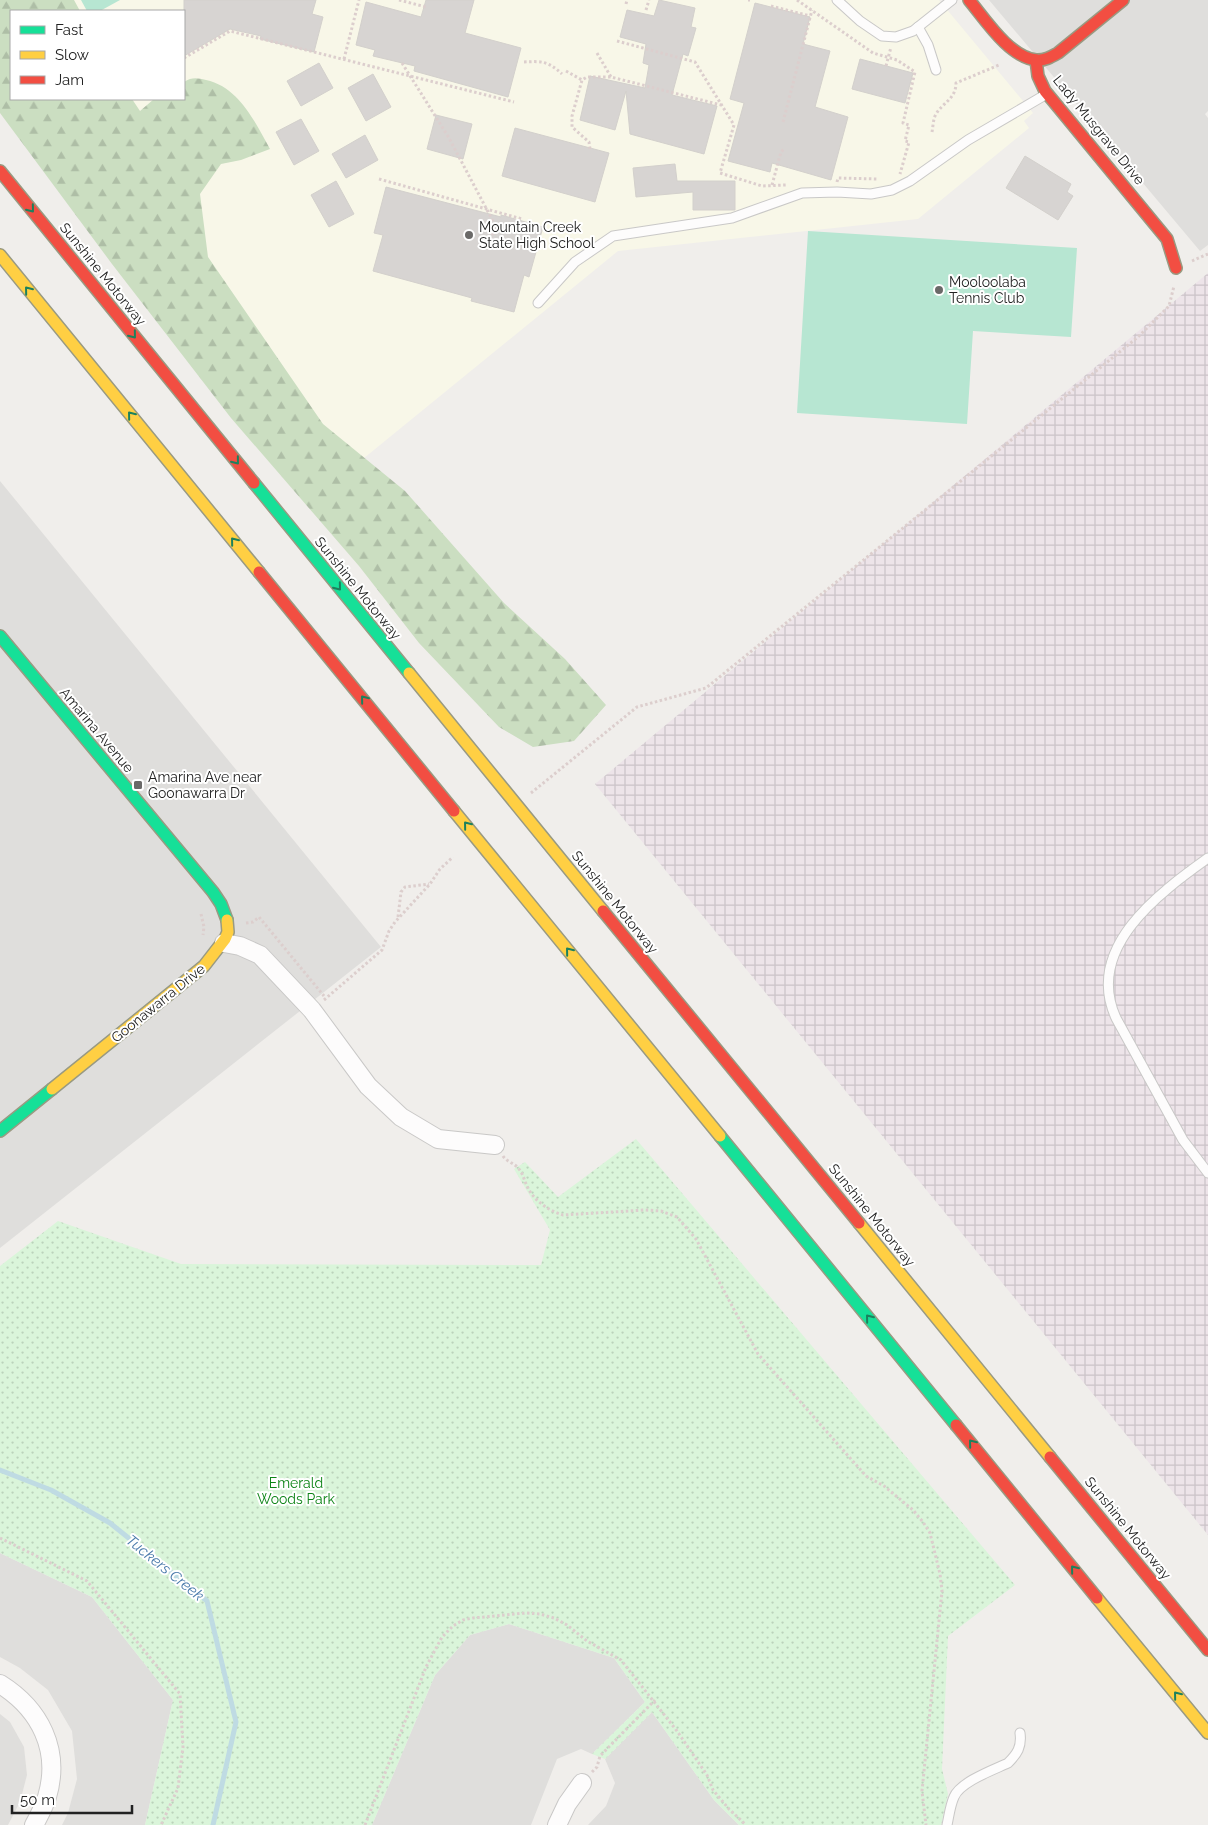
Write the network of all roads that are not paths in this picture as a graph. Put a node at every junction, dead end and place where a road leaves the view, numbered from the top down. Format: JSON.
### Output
{"nodes":[{"id":1,"x":837,"y":0,"type":"edge"},
{"id":2,"x":952,"y":0,"type":"edge"},
{"id":3,"x":969,"y":0,"type":"edge"},
{"id":4,"x":1123,"y":0,"type":"edge"},
{"id":5,"x":918,"y":27,"type":"junction"},
{"id":6,"x":1036,"y":60,"type":"junction"},
{"id":7,"x":936,"y":70,"type":"dead end"},
{"id":8,"x":1048,"y":93,"type":"junction"},
{"id":9,"x":0,"y":171,"type":"edge"},
{"id":10,"x":0,"y":255,"type":"edge"},
{"id":11,"x":1176,"y":268,"type":"road end"},
{"id":12,"x":538,"y":303,"type":"dead end"},
{"id":13,"x":0,"y":636,"type":"edge"},
{"id":14,"x":1208,"y":858,"type":"edge"},
{"id":15,"x":224,"y":943,"type":"junction"},
{"id":16,"x":0,"y":1131,"type":"edge"},
{"id":17,"x":495,"y":1145,"type":"road end"},
{"id":18,"x":1208,"y":1173,"type":"edge"},
{"id":19,"x":1208,"y":1650,"type":"edge"},
{"id":20,"x":0,"y":1684,"type":"edge"},
{"id":21,"x":1208,"y":1733,"type":"edge"},
{"id":22,"x":1020,"y":1734,"type":"dead end"},
{"id":23,"x":582,"y":1783,"type":"road end"},
{"id":24,"x":34,"y":1825,"type":"edge"},
{"id":25,"x":557,"y":1825,"type":"edge"},
{"id":26,"x":947,"y":1825,"type":"edge"}],
"edges":[{"from":1,"to":5,"type":"lane"},
{"from":2,"to":5,"type":"lane"},
{"from":3,"to":6,"type":"main road"},
{"from":4,"to":6,"type":"main road"},
{"from":5,"to":7,"type":"lane"},
{"from":6,"to":8,"type":"main road","name":"Lady Musgrave Drive"},
{"from":8,"to":11,"type":"main road","name":"Lady Musgrave Drive"},
{"from":8,"to":12,"type":"lane"},
{"from":9,"to":19,"type":"main road","name":"Sunshine Motorway","one_way":true},
{"from":21,"to":10,"type":"main road","one_way":true},
{"from":13,"to":15,"type":"main road","name":"Amarina Avenue"},
{"from":14,"to":18,"type":"lane"},
{"from":15,"to":16,"type":"main road","name":"Goonawarra Drive"},
{"from":15,"to":17,"type":"street"},
{"from":20,"to":24,"type":"street"},
{"from":22,"to":26,"type":"lane"},
{"from":23,"to":25,"type":"street"}]}
